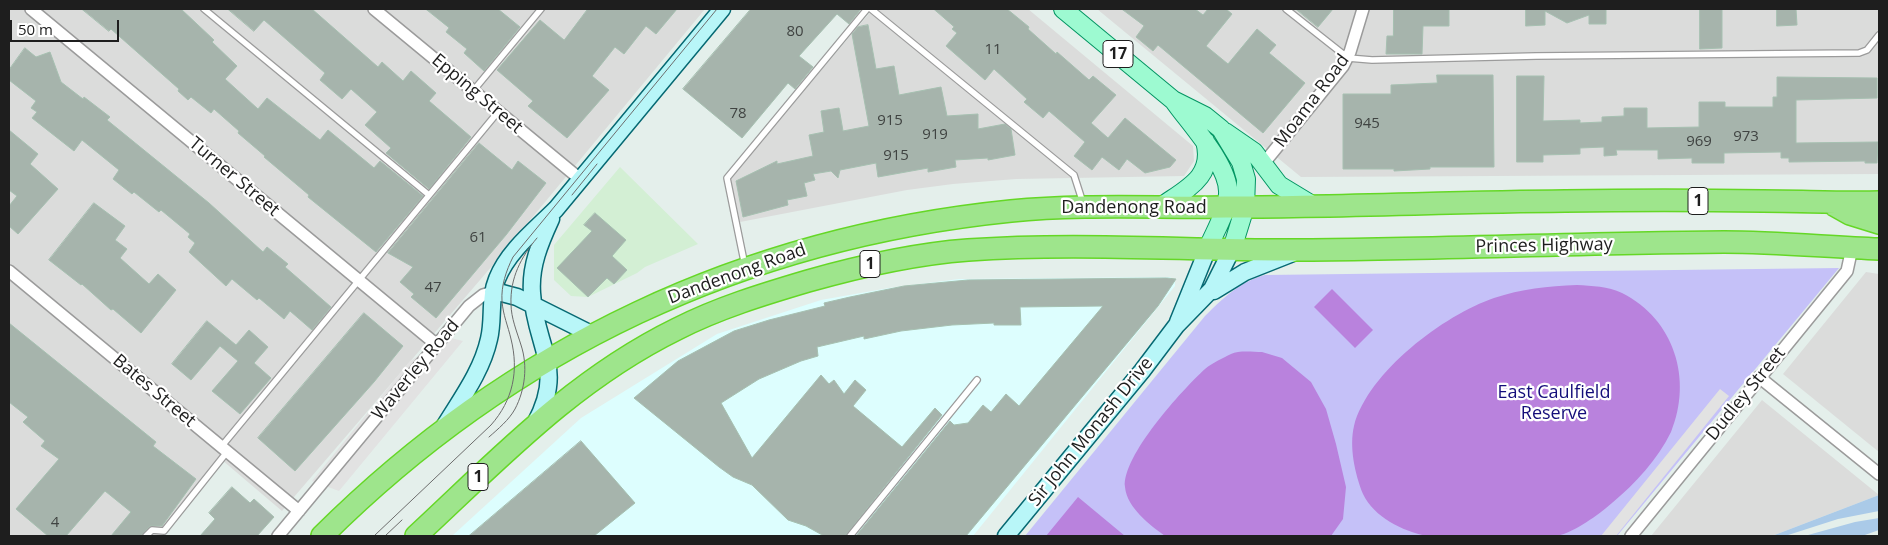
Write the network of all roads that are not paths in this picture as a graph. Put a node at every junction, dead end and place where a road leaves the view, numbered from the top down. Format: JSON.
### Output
{"nodes":[{"id":1,"x":31,"y":9,"type":"edge"},
{"id":2,"x":204,"y":9,"type":"edge"},
{"id":3,"x":374,"y":9,"type":"edge"},
{"id":4,"x":542,"y":9,"type":"edge"},
{"id":5,"x":867,"y":9,"type":"edge"},
{"id":6,"x":872,"y":9,"type":"edge"},
{"id":7,"x":1063,"y":9,"type":"edge"},
{"id":8,"x":1286,"y":9,"type":"edge"},
{"id":9,"x":1364,"y":9,"type":"edge"},
{"id":10,"x":719,"y":10,"type":"edge"},
{"id":11,"x":1879,"y":35,"type":"edge"},
{"id":12,"x":1348,"y":58,"type":"junction"},
{"id":13,"x":473,"y":91,"type":"junction"},
{"id":14,"x":1173,"y":100,"type":"junction"},
{"id":15,"x":498,"y":112,"type":"junction"},
{"id":16,"x":1221,"y":129,"type":"junction"},
{"id":17,"x":1205,"y":141,"type":"junction"},
{"id":18,"x":1264,"y":163,"type":"junction"},
{"id":19,"x":580,"y":179,"type":"junction"},
{"id":20,"x":429,"y":195,"type":"junction"},
{"id":21,"x":1879,"y":202,"type":"edge"},
{"id":22,"x":1831,"y":203,"type":"junction"},
{"id":23,"x":1312,"y":205,"type":"junction"},
{"id":24,"x":1162,"y":206,"type":"junction"},
{"id":25,"x":1085,"y":207,"type":"junction"},
{"id":26,"x":1235,"y":207,"type":"junction"},
{"id":27,"x":556,"y":209,"type":"junction"},
{"id":28,"x":1879,"y":223,"type":"edge"},
{"id":29,"x":1208,"y":248,"type":"junction"},
{"id":30,"x":1852,"y":248,"type":"junction"},
{"id":31,"x":1879,"y":248,"type":"edge"},
{"id":32,"x":1232,"y":249,"type":"junction"},
{"id":33,"x":1300,"y":250,"type":"junction"},
{"id":34,"x":746,"y":268,"type":"junction"},
{"id":35,"x":9,"y":271,"type":"edge"},
{"id":36,"x":360,"y":281,"type":"junction"},
{"id":37,"x":493,"y":292,"type":"junction"},
{"id":38,"x":1208,"y":295,"type":"junction"},
{"id":39,"x":533,"y":306,"type":"junction"},
{"id":40,"x":1176,"y":326,"type":"junction"},
{"id":41,"x":593,"y":335,"type":"junction"},
{"id":42,"x":436,"y":345,"type":"junction"},
{"id":43,"x":548,"y":360,"type":"junction"},
{"id":44,"x":1759,"y":377,"type":"junction"},
{"id":45,"x":977,"y":380,"type":"dead end"},
{"id":46,"x":534,"y":426,"type":"junction"},
{"id":47,"x":442,"y":431,"type":"junction"},
{"id":48,"x":224,"y":449,"type":"junction"},
{"id":49,"x":1879,"y":474,"type":"edge"},
{"id":50,"x":299,"y":511,"type":"junction"},
{"id":51,"x":423,"y":534,"type":"edge"},
{"id":52,"x":146,"y":536,"type":"edge"},
{"id":53,"x":278,"y":536,"type":"edge"},
{"id":54,"x":322,"y":536,"type":"edge"},
{"id":55,"x":850,"y":536,"type":"edge"},
{"id":56,"x":1006,"y":536,"type":"edge"},
{"id":57,"x":1631,"y":536,"type":"edge"}],
"edges":[{"from":1,"to":36,"type":"street","name":"Turner Street"},
{"from":2,"to":20,"type":"lane"},
{"from":3,"to":13,"type":"street","name":"Epping Street"},
{"from":4,"to":13,"type":"lane"},
{"from":5,"to":34,"type":"lane"},
{"from":6,"to":25,"type":"lane"},
{"from":7,"to":14,"type":"main road","number":"17"},
{"from":8,"to":12,"type":"lane"},
{"from":9,"to":12,"type":"street","name":"Moama Road"},
{"from":10,"to":19,"type":"main road"},
{"from":11,"to":12,"type":"lane"},
{"from":12,"to":18,"type":"street","name":"Moama Road"},
{"from":13,"to":15,"type":"street","name":"Epping Street"},
{"from":14,"to":16,"type":"main road","number":"17"},
{"from":14,"to":17,"type":"main road","number":"17"},
{"from":15,"to":19,"type":"street","name":"Epping Street"},
{"from":15,"to":20,"type":"lane"},
{"from":16,"to":18,"type":"main road","number":"17"},
{"from":16,"to":26,"type":"main road","number":"17"},
{"from":17,"to":24,"type":"main road"},
{"from":17,"to":26,"type":"main road","number":"17"},
{"from":18,"to":23,"type":"main road","number":"17"},
{"from":19,"to":27,"type":"main road"},
{"from":20,"to":36,"type":"lane"},
{"from":21,"to":22,"type":"highway","number":"1"},
{"from":22,"to":23,"type":"highway","number":"1"},
{"from":22,"to":28,"type":"highway"},
{"from":23,"to":26,"type":"highway","number":"1"},
{"from":24,"to":25,"type":"highway","name":"Dandenong Road","number":"1"},
{"from":24,"to":26,"type":"highway","name":"Dandenong Road","number":"1"},
{"from":25,"to":34,"type":"highway","name":"Dandenong Road","number":"1"},
{"from":26,"to":29,"type":"main road","number":"17"},
{"from":26,"to":32,"type":"main road","number":"17"},
{"from":27,"to":37,"type":"main road"},
{"from":27,"to":39,"type":"main road"},
{"from":29,"to":32,"type":"highway","name":"Princes Highway","number":"1"},
{"from":29,"to":40,"type":"main road","name":"Sir John Monash Drive"},
{"from":29,"to":46,"type":"highway","name":"Dandenong Road","number":"1"},
{"from":30,"to":31,"type":"highway","name":"Princes Highway","number":"1"},
{"from":30,"to":33,"type":"highway","name":"Princes Highway","number":"1"},
{"from":30,"to":44,"type":"street","name":"Dudley Street"},
{"from":32,"to":33,"type":"highway","name":"Princes Highway","number":"1"},
{"from":32,"to":38,"type":"main road","name":"Sir John Monash Drive"},
{"from":33,"to":38,"type":"main road"},
{"from":34,"to":41,"type":"highway","name":"Dandenong Road","number":"1"},
{"from":35,"to":48,"type":"street","name":"Bates Street"},
{"from":36,"to":42,"type":"street","name":"Turner Street"},
{"from":36,"to":48,"type":"lane"},
{"from":37,"to":39,"type":"main road"},
{"from":37,"to":42,"type":"street","name":"Waverley Road"},
{"from":37,"to":47,"type":"main road"},
{"from":38,"to":40,"type":"main road","name":"Sir John Monash Drive"},
{"from":39,"to":41,"type":"main road"},
{"from":39,"to":43,"type":"main road"},
{"from":40,"to":56,"type":"main road","name":"Sir John Monash Drive"},
{"from":41,"to":43,"type":"highway","name":"Dandenong Road","number":"1"},
{"from":42,"to":50,"type":"street","name":"Waverley Road"},
{"from":43,"to":46,"type":"main road"},
{"from":43,"to":47,"type":"highway","name":"Dandenong Road","number":"1"},
{"from":44,"to":49,"type":"street"},
{"from":44,"to":57,"type":"street","name":"Dudley Street"},
{"from":45,"to":55,"type":"lane"},
{"from":46,"to":51,"type":"highway","name":"Dandenong Road","number":"1"},
{"from":47,"to":54,"type":"highway","name":"Dandenong Road","number":"1"},
{"from":48,"to":50,"type":"street","name":"Bates Street"},
{"from":48,"to":52,"type":"lane"},
{"from":50,"to":53,"type":"street","name":"Waverley Road"}]}
